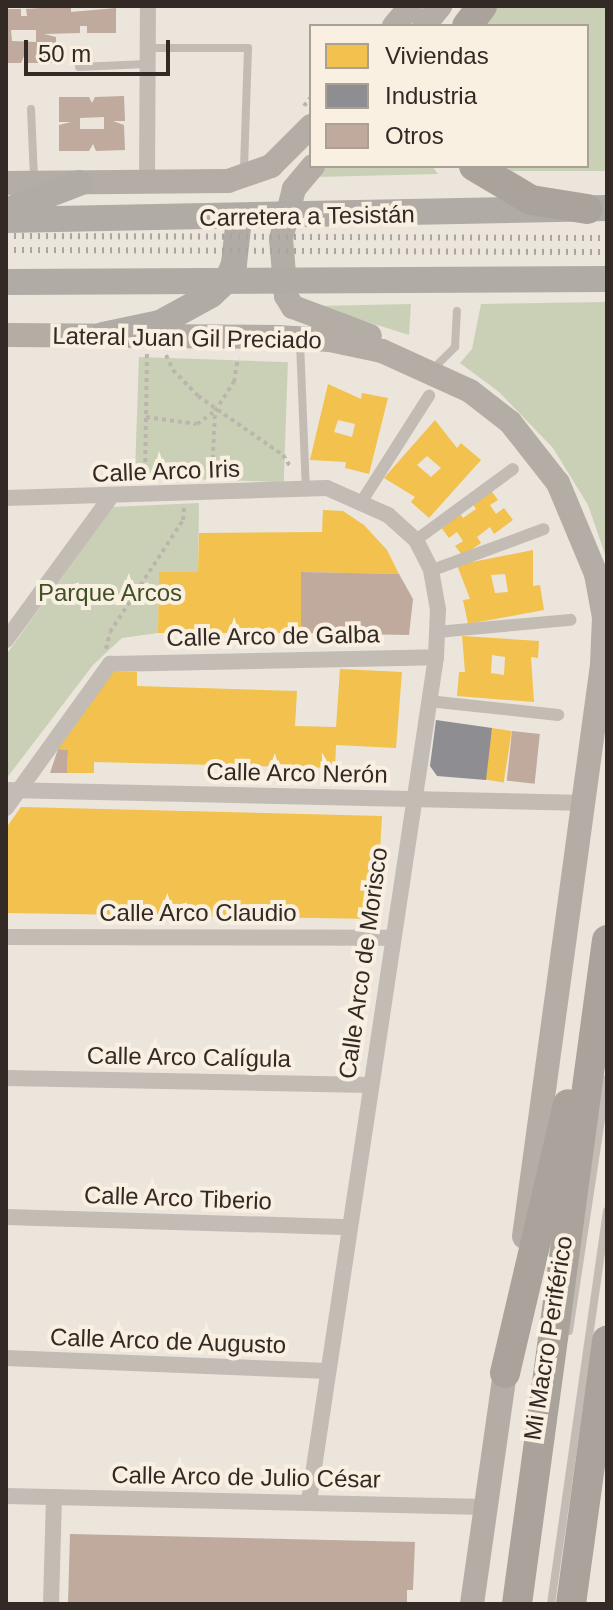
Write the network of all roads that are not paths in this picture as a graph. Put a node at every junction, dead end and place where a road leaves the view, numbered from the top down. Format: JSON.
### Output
{"nodes":[{"id":1,"x":148,"y":6,"type":"edge"},
{"id":2,"x":411,"y":6,"type":"edge"},
{"id":3,"x":440,"y":6,"type":"edge"},
{"id":4,"x":482,"y":6,"type":"edge"},
{"id":5,"x":396,"y":24,"type":"edge"},
{"id":6,"x":426,"y":24,"type":"edge"},
{"id":7,"x":468,"y":24,"type":"edge"},
{"id":8,"x":148,"y":56,"type":"junction"},
{"id":9,"x":79,"y":67,"type":"dead end"},
{"id":10,"x":31,"y":109,"type":"dead end"},
{"id":11,"x":309,"y":128,"type":"edge"},
{"id":12,"x":311,"y":168,"type":"edge"},
{"id":13,"x":477,"y":168,"type":"edge"},
{"id":14,"x":243,"y":178,"type":"junction"},
{"id":15,"x":6,"y":183,"type":"edge"},
{"id":16,"x":34,"y":183,"type":"junction"},
{"id":17,"x":79,"y":183,"type":"junction"},
{"id":18,"x":147,"y":183,"type":"junction"},
{"id":19,"x":597,"y":208,"type":"edge"},
{"id":20,"x":6,"y":211,"type":"edge"},
{"id":21,"x":285,"y":217,"type":"junction"},
{"id":22,"x":239,"y":218,"type":"junction"},
{"id":23,"x":6,"y":220,"type":"edge"},
{"id":24,"x":607,"y":279,"type":"edge"},
{"id":25,"x":227,"y":280,"type":"junction"},
{"id":26,"x":6,"y":282,"type":"edge"},
{"id":27,"x":282,"y":282,"type":"junction"},
{"id":28,"x":457,"y":311,"type":"dead end"},
{"id":29,"x":6,"y":335,"type":"edge"},
{"id":30,"x":103,"y":335,"type":"junction"},
{"id":31,"x":300,"y":338,"type":"junction"},
{"id":32,"x":425,"y":377,"type":"junction"},
{"id":33,"x":513,"y":469,"type":"dead end"},
{"id":34,"x":306,"y":481,"type":"junction"},
{"id":35,"x":327,"y":488,"type":"joint"},
{"id":36,"x":6,"y":498,"type":"edge"},
{"id":37,"x":110,"y":498,"type":"junction"},
{"id":38,"x":362,"y":501,"type":"junction"},
{"id":39,"x":544,"y":529,"type":"dead end"},
{"id":40,"x":416,"y":540,"type":"junction"},
{"id":41,"x":430,"y":571,"type":"junction"},
{"id":42,"x":570,"y":620,"type":"dead end"},
{"id":43,"x":437,"y":632,"type":"junction"},
{"id":44,"x":8,"y":635,"type":"edge"},
{"id":45,"x":436,"y":657,"type":"junction"},
{"id":46,"x":428,"y":701,"type":"junction"},
{"id":47,"x":558,"y":715,"type":"dead end"},
{"id":48,"x":12,"y":790,"type":"edge"},
{"id":49,"x":410,"y":800,"type":"junction"},
{"id":50,"x":586,"y":803,"type":"junction"},
{"id":51,"x":6,"y":808,"type":"edge"},
{"id":52,"x":6,"y":937,"type":"edge"},
{"id":53,"x":607,"y":937,"type":"edge"},
{"id":54,"x":391,"y":938,"type":"junction"},
{"id":55,"x":6,"y":1078,"type":"edge"},
{"id":56,"x":607,"y":1079,"type":"edge"},
{"id":57,"x":370,"y":1085,"type":"junction"},
{"id":58,"x":607,"y":1211,"type":"edge"},
{"id":59,"x":6,"y":1217,"type":"edge"},
{"id":60,"x":349,"y":1227,"type":"junction"},
{"id":61,"x":607,"y":1340,"type":"edge"},
{"id":62,"x":567,"y":1341,"type":"dead end"},
{"id":63,"x":6,"y":1358,"type":"edge"},
{"id":64,"x":328,"y":1371,"type":"junction"},
{"id":65,"x":505,"y":1373,"type":"junction"},
{"id":66,"x":6,"y":1496,"type":"edge"},
{"id":67,"x":544,"y":1496,"type":"dead end"},
{"id":68,"x":54,"y":1497,"type":"junction"},
{"id":69,"x":309,"y":1501,"type":"junction"},
{"id":70,"x":486,"y":1507,"type":"junction"},
{"id":71,"x":51,"y":1604,"type":"edge"},
{"id":72,"x":472,"y":1604,"type":"edge"},
{"id":73,"x":517,"y":1604,"type":"edge"},
{"id":74,"x":528,"y":1604,"type":"edge"},
{"id":75,"x":551,"y":1604,"type":"edge"},
{"id":76,"x":571,"y":1604,"type":"edge"}],
"edges":[{"from":1,"to":8,"type":"street"},
{"from":2,"to":5,"type":"main road"},
{"from":3,"to":6,"type":"main road"},
{"from":4,"to":7,"type":"highway"},
{"from":8,"to":9,"type":"lane"},
{"from":8,"to":14,"type":"lane"},
{"from":8,"to":18,"type":"street"},
{"from":10,"to":16,"type":"lane"},
{"from":11,"to":14,"type":"main road"},
{"from":12,"to":21,"type":"main road"},
{"from":13,"to":19,"type":"highway"},
{"from":14,"to":18,"type":"main road"},
{"from":15,"to":16,"type":"main road"},
{"from":16,"to":17,"type":"main road"},
{"from":17,"to":18,"type":"main road"},
{"from":17,"to":20,"type":"main road"},
{"from":19,"to":21,"type":"main road","name":"Carretera a Tesistán"},
{"from":21,"to":22,"type":"main road","name":"Carretera a Tesistán"},
{"from":21,"to":27,"type":"main road"},
{"from":22,"to":23,"type":"main road","name":"Carretera a Tesistán"},
{"from":22,"to":25,"type":"main road"},
{"from":24,"to":27,"type":"main road"},
{"from":25,"to":26,"type":"main road"},
{"from":25,"to":27,"type":"main road"},
{"from":25,"to":30,"type":"main road"},
{"from":27,"to":32,"type":"main road"},
{"from":28,"to":32,"type":"lane"},
{"from":29,"to":30,"type":"main road","name":"Lateral Juan Gil Preciado"},
{"from":30,"to":31,"type":"main road","name":"Lateral Juan Gil Preciado"},
{"from":31,"to":32,"type":"main road","name":"Lateral Juan Gil Preciado"},
{"from":31,"to":34,"type":"lane"},
{"from":32,"to":38,"type":"street"},
{"from":32,"to":50,"type":"main road","name":"Lateral Juan Gil Preciado"},
{"from":33,"to":40,"type":"street"},
{"from":34,"to":35,"type":"street","name":"Calle Arco Iris"},
{"from":34,"to":37,"type":"street","name":"Calle Arco Iris"},
{"from":35,"to":38,"type":"street","name":"Calle Arco de Morisco"},
{"from":36,"to":37,"type":"street","name":"Calle Arco Iris"},
{"from":37,"to":44,"type":"street"},
{"from":38,"to":40,"type":"street","name":"Calle Arco de Morisco"},
{"from":39,"to":41,"type":"street"},
{"from":40,"to":41,"type":"street","name":"Calle Arco de Morisco"},
{"from":41,"to":43,"type":"street","name":"Calle Arco de Morisco"},
{"from":42,"to":43,"type":"street"},
{"from":43,"to":45,"type":"street","name":"Calle Arco de Morisco"},
{"from":45,"to":46,"type":"street","name":"Calle Arco de Morisco"},
{"from":45,"to":48,"type":"street","name":"Calle Arco de Galba"},
{"from":46,"to":47,"type":"street"},
{"from":46,"to":49,"type":"street","name":"Calle Arco de Morisco"},
{"from":48,"to":49,"type":"street","name":"Calle Arco Nerón"},
{"from":48,"to":51,"type":"street"},
{"from":49,"to":50,"type":"street","name":"Calle Arco Nerón"},
{"from":49,"to":54,"type":"street","name":"Calle Arco de Morisco"},
{"from":50,"to":65,"type":"main road","name":"Lateral Juan Gil Preciado"},
{"from":52,"to":54,"type":"street","name":"Calle Arco Claudio"},
{"from":53,"to":65,"type":"highway"},
{"from":53,"to":73,"type":"highway"},
{"from":54,"to":57,"type":"street","name":"Calle Arco de Morisco"},
{"from":55,"to":57,"type":"street","name":"Calle Arco Calígula"},
{"from":56,"to":62,"type":"lane","name":"Mi Macro Periférico"},
{"from":57,"to":60,"type":"street","name":"Calle Arco de Morisco"},
{"from":58,"to":75,"type":"lane","name":"Mi Macro Periférico"},
{"from":59,"to":60,"type":"street","name":"Calle Arco Tiberio"},
{"from":60,"to":64,"type":"street","name":"Calle Arco de Morisco"},
{"from":61,"to":76,"type":"highway"},
{"from":63,"to":64,"type":"street","name":"Calle Arco de Augusto"},
{"from":64,"to":69,"type":"street","name":"Calle Arco de Morisco"},
{"from":65,"to":70,"type":"main road","name":"Lateral Juan Gil Preciado"},
{"from":66,"to":68,"type":"street","name":"Calle Arco de Julio César"},
{"from":67,"to":74,"type":"lane"},
{"from":68,"to":69,"type":"street","name":"Calle Arco de Julio César"},
{"from":68,"to":71,"type":"street"},
{"from":69,"to":70,"type":"street","name":"Calle Arco de Julio César"},
{"from":70,"to":72,"type":"main road","name":"Lateral Juan Gil Preciado"}]}
